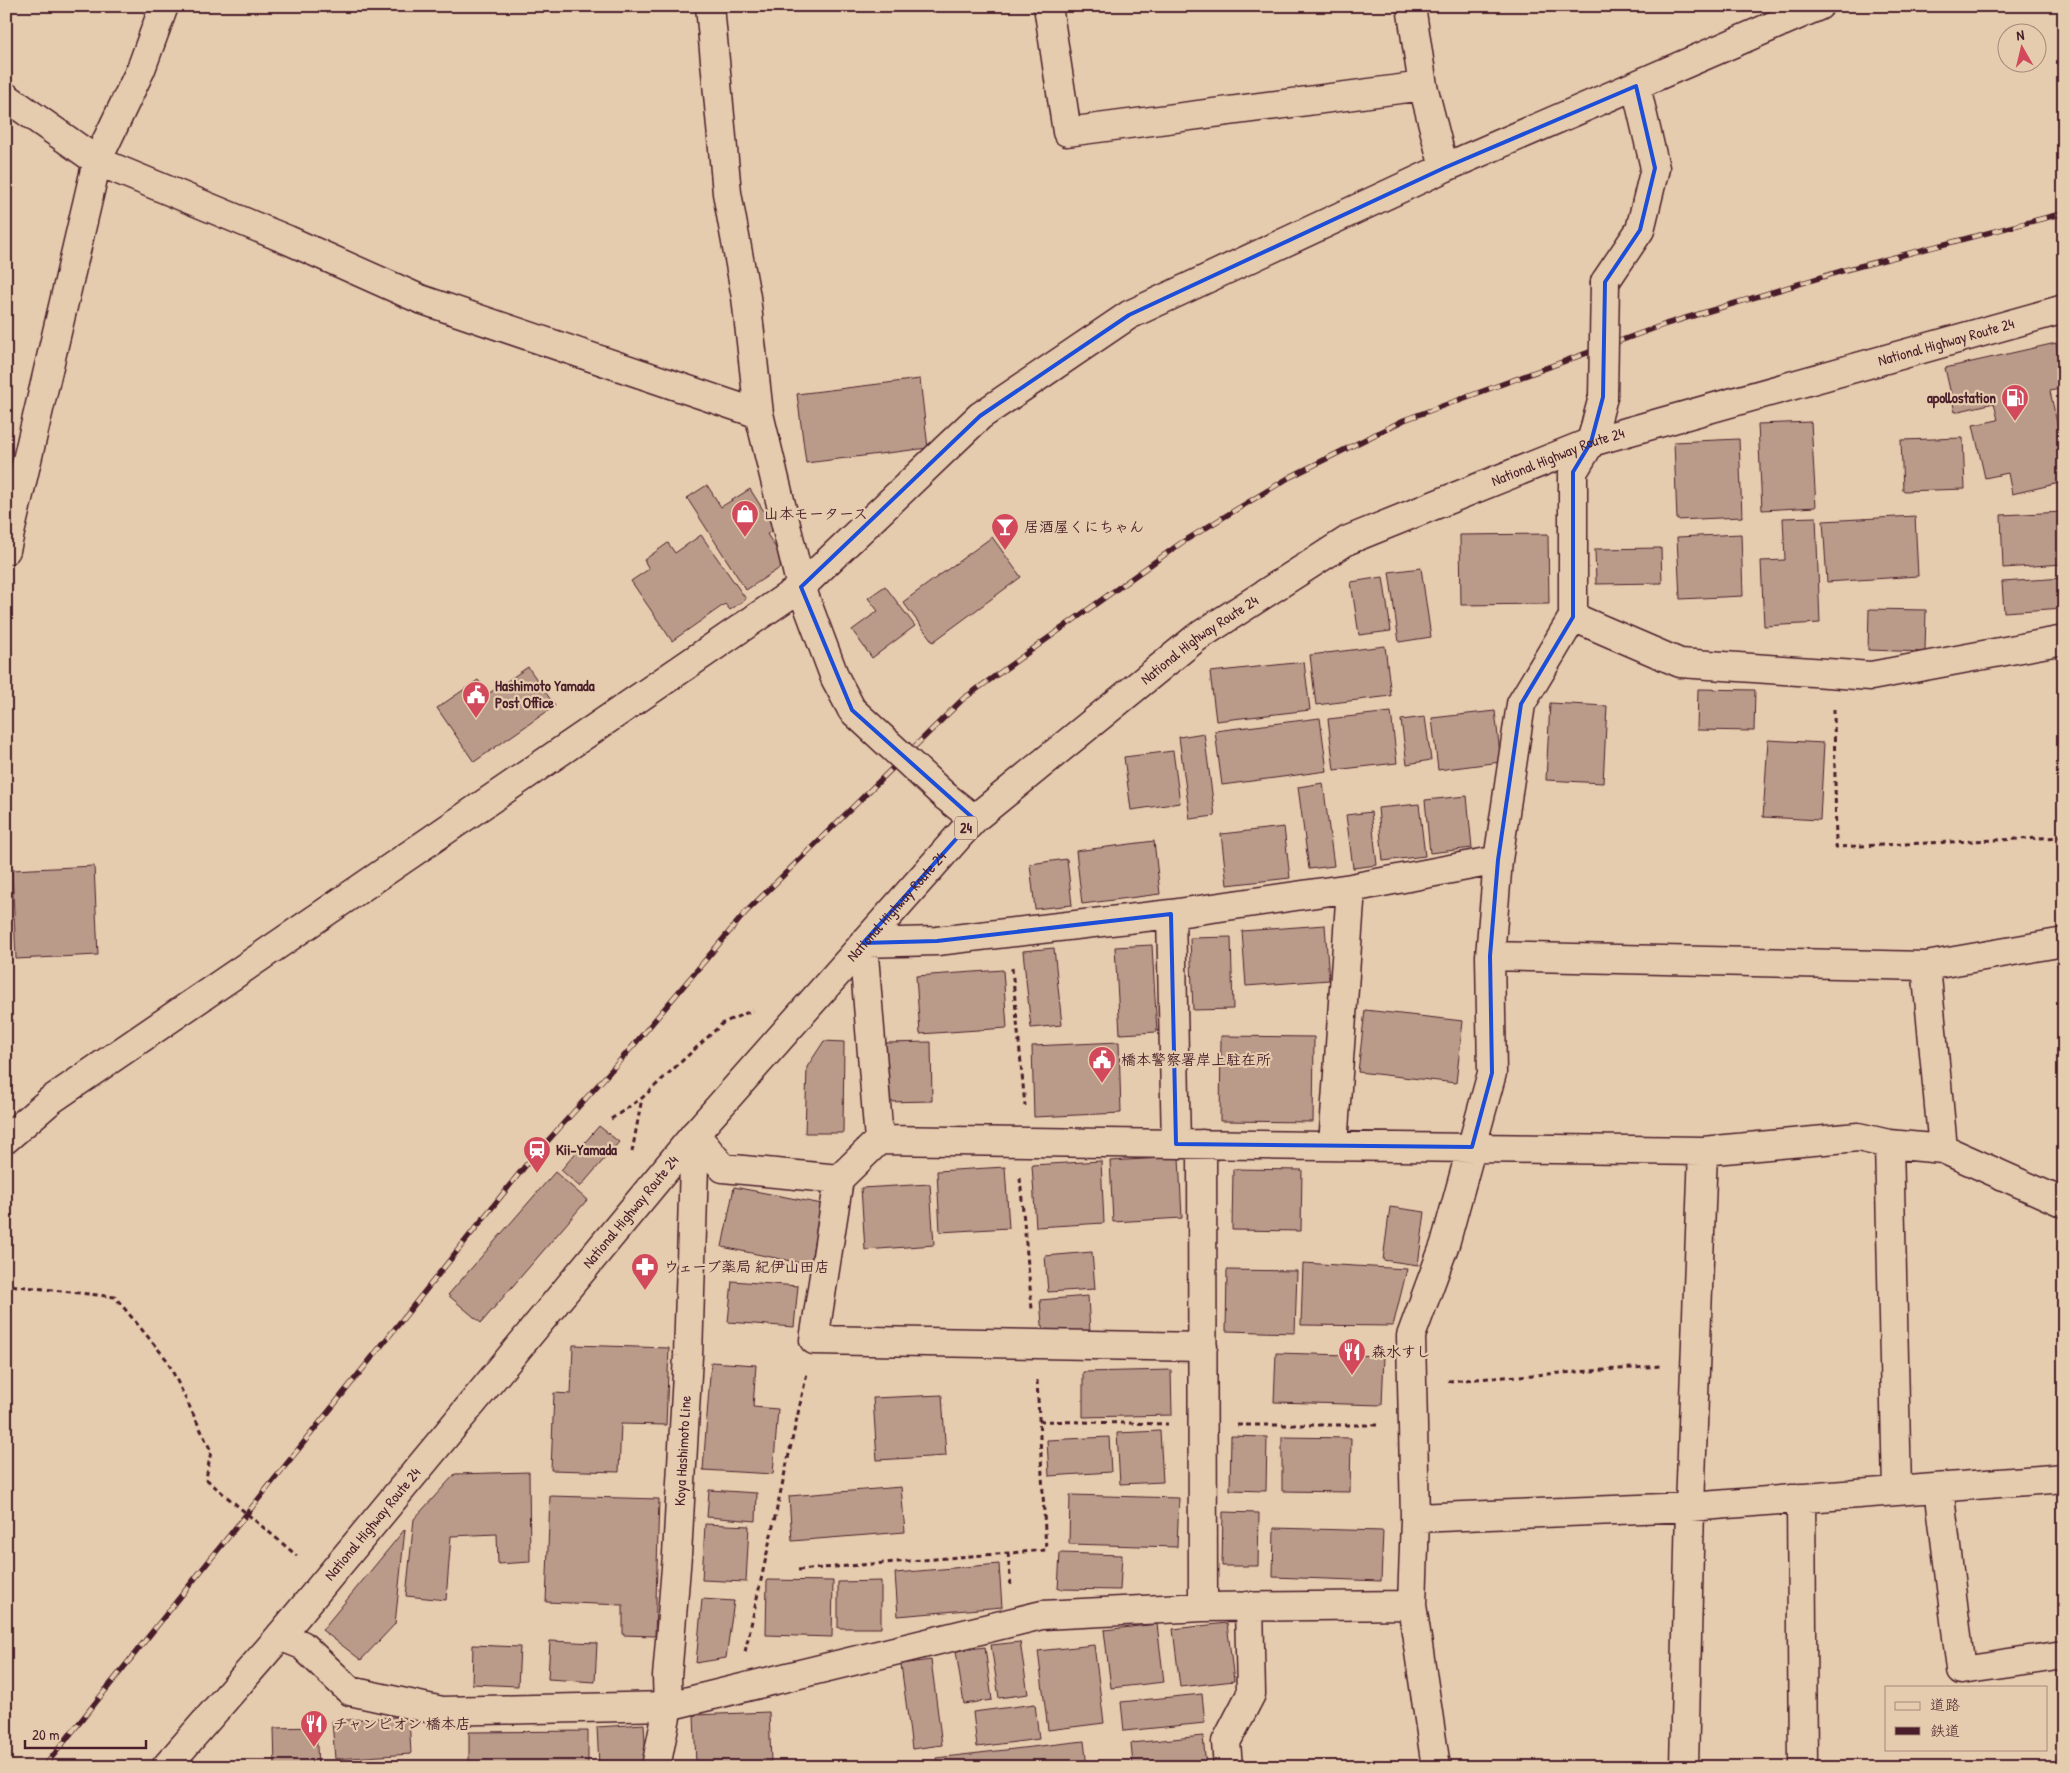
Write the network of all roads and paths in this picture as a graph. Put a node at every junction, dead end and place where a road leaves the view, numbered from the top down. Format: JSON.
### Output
{"nodes":[{"id":1,"x":164,"y":6,"type":"edge"},
{"id":2,"x":710,"y":6,"type":"edge"},
{"id":3,"x":1048,"y":6,"type":"edge"},
{"id":4,"x":1412,"y":6,"type":"edge"},
{"id":5,"x":1819,"y":6,"type":"edge"},
{"id":6,"x":1423,"y":86,"type":"junction"},
{"id":7,"x":1636,"y":86,"type":"junction"},
{"id":8,"x":6,"y":97,"type":"edge"},
{"id":9,"x":97,"y":161,"type":"junction"},
{"id":10,"x":1444,"y":168,"type":"junction"},
{"id":11,"x":2064,"y":309,"type":"edge"},
{"id":12,"x":759,"y":414,"type":"junction"},
{"id":13,"x":1591,"y":442,"type":"junction"},
{"id":14,"x":6,"y":550,"type":"edge"},
{"id":15,"x":801,"y":587,"type":"junction"},
{"id":16,"x":1573,"y":617,"type":"junction"},
{"id":17,"x":2064,"y":640,"type":"edge"},
{"id":18,"x":1833,"y":674,"type":"junction"},
{"id":19,"x":974,"y":819,"type":"junction"},
{"id":20,"x":2064,"y":837,"type":"edge"},
{"id":21,"x":1498,"y":860,"type":"junction"},
{"id":22,"x":1352,"y":888,"type":"junction"},
{"id":23,"x":1171,"y":914,"type":"junction"},
{"id":24,"x":1009,"y":932,"type":"junction"},
{"id":25,"x":2064,"y":942,"type":"edge"},
{"id":26,"x":863,"y":943,"type":"junction"},
{"id":27,"x":1490,"y":956,"type":"junction"},
{"id":28,"x":1926,"y":966,"type":"junction"},
{"id":29,"x":752,"y":1010,"type":"dead end"},
{"id":30,"x":642,"y":1098,"type":"junction"},
{"id":31,"x":611,"y":1119,"type":"dead end"},
{"id":32,"x":694,"y":1134,"type":"junction"},
{"id":33,"x":6,"y":1139,"type":"edge"},
{"id":34,"x":879,"y":1140,"type":"junction"},
{"id":35,"x":1023,"y":1142,"type":"junction"},
{"id":36,"x":1189,"y":1144,"type":"junction"},
{"id":37,"x":1333,"y":1144,"type":"junction"},
{"id":38,"x":1889,"y":1144,"type":"junction"},
{"id":39,"x":1472,"y":1147,"type":"junction"},
{"id":40,"x":1943,"y":1149,"type":"junction"},
{"id":41,"x":1703,"y":1151,"type":"junction"},
{"id":42,"x":632,"y":1158,"type":"dead end"},
{"id":43,"x":839,"y":1179,"type":"junction"},
{"id":44,"x":2064,"y":1203,"type":"edge"},
{"id":45,"x":6,"y":1280,"type":"edge"},
{"id":46,"x":814,"y":1340,"type":"junction"},
{"id":47,"x":1035,"y":1344,"type":"junction"},
{"id":48,"x":1203,"y":1347,"type":"junction"},
{"id":49,"x":1696,"y":1363,"type":"junction"},
{"id":50,"x":1412,"y":1383,"type":"junction"},
{"id":51,"x":2064,"y":1478,"type":"edge"},
{"id":52,"x":1939,"y":1488,"type":"junction"},
{"id":53,"x":1897,"y":1490,"type":"junction"},
{"id":54,"x":1801,"y":1498,"type":"junction"},
{"id":55,"x":1690,"y":1506,"type":"junction"},
{"id":56,"x":1415,"y":1518,"type":"junction"},
{"id":57,"x":297,"y":1556,"type":"dead end"},
{"id":58,"x":798,"y":1570,"type":"dead end"},
{"id":59,"x":1412,"y":1605,"type":"junction"},
{"id":60,"x":1249,"y":1606,"type":"junction"},
{"id":61,"x":1203,"y":1607,"type":"junction"},
{"id":62,"x":280,"y":1636,"type":"junction"},
{"id":63,"x":2064,"y":1655,"type":"edge"},
{"id":64,"x":737,"y":1689,"type":"junction"},
{"id":65,"x":668,"y":1706,"type":"junction"},
{"id":66,"x":166,"y":1767,"type":"edge"},
{"id":67,"x":656,"y":1767,"type":"edge"},
{"id":68,"x":1228,"y":1767,"type":"edge"},
{"id":69,"x":1436,"y":1767,"type":"edge"},
{"id":70,"x":1684,"y":1767,"type":"edge"},
{"id":71,"x":1803,"y":1767,"type":"edge"}],
"edges":[{"from":1,"to":9,"type":"main road"},
{"from":2,"to":12,"type":"main road"},
{"from":3,"to":6,"type":"main road"},
{"from":4,"to":6,"type":"main road"},
{"from":5,"to":7,"type":"main road"},
{"from":6,"to":10,"type":"main road"},
{"from":7,"to":10,"type":"main road"},
{"from":7,"to":13,"type":"main road","bridge":true},
{"from":8,"to":9,"type":"main road"},
{"from":9,"to":12,"type":"main road"},
{"from":9,"to":14,"type":"main road"},
{"from":10,"to":15,"type":"main road"},
{"from":11,"to":13,"type":"main road","name":"National Highway Route 24","number":"24"},
{"from":12,"to":15,"type":"main road"},
{"from":13,"to":16,"type":"main road"},
{"from":13,"to":19,"type":"main road","name":"National Highway Route 24","number":"24"},
{"from":15,"to":19,"type":"main road","bridge":true},
{"from":15,"to":33,"type":"main road"},
{"from":16,"to":18,"type":"main road"},
{"from":16,"to":21,"type":"main road"},
{"from":17,"to":18,"type":"main road"},
{"from":18,"to":20,"type":"path"},
{"from":19,"to":26,"type":"main road","name":"National Highway Route 24","number":"24"},
{"from":21,"to":22,"type":"main road"},
{"from":21,"to":27,"type":"main road"},
{"from":22,"to":23,"type":"main road"},
{"from":22,"to":37,"type":"main road"},
{"from":23,"to":24,"type":"main road"},
{"from":23,"to":36,"type":"main road"},
{"from":24,"to":26,"type":"main road"},
{"from":24,"to":35,"type":"path"},
{"from":25,"to":28,"type":"main road"},
{"from":26,"to":32,"type":"main road","name":"National Highway Route 24","number":"24"},
{"from":26,"to":34,"type":"main road"},
{"from":27,"to":28,"type":"main road"},
{"from":27,"to":39,"type":"main road"},
{"from":28,"to":40,"type":"main road"},
{"from":29,"to":30,"type":"path"},
{"from":30,"to":31,"type":"path"},
{"from":30,"to":42,"type":"path"},
{"from":32,"to":43,"type":"main road"},
{"from":32,"to":62,"type":"main road","name":"National Highway Route 24","number":"24"},
{"from":32,"to":65,"type":"main road","name":"Koya Hashimoto Line"},
{"from":34,"to":35,"type":"main road"},
{"from":34,"to":43,"type":"main road"},
{"from":35,"to":36,"type":"main road"},
{"from":35,"to":47,"type":"path"},
{"from":36,"to":37,"type":"main road"},
{"from":36,"to":48,"type":"main road"},
{"from":37,"to":39,"type":"main road"},
{"from":38,"to":40,"type":"main road"},
{"from":38,"to":41,"type":"main road"},
{"from":38,"to":53,"type":"main road"},
{"from":39,"to":41,"type":"main road"},
{"from":39,"to":50,"type":"main road"},
{"from":40,"to":44,"type":"main road"},
{"from":41,"to":49,"type":"main road"},
{"from":43,"to":46,"type":"main road"},
{"from":45,"to":57,"type":"path","bridge":true},
{"from":46,"to":47,"type":"main road"},
{"from":46,"to":64,"type":"path"},
{"from":47,"to":48,"type":"main road"},
{"from":47,"to":58,"type":"path"},
{"from":48,"to":61,"type":"main road"},
{"from":49,"to":50,"type":"path"},
{"from":49,"to":55,"type":"main road"},
{"from":50,"to":56,"type":"main road"},
{"from":51,"to":52,"type":"main road"},
{"from":52,"to":53,"type":"main road"},
{"from":52,"to":63,"type":"main road"},
{"from":53,"to":54,"type":"main road"},
{"from":54,"to":55,"type":"main road"},
{"from":54,"to":71,"type":"main road"},
{"from":55,"to":56,"type":"main road"},
{"from":55,"to":70,"type":"main road"},
{"from":56,"to":59,"type":"main road"},
{"from":59,"to":60,"type":"main road"},
{"from":59,"to":69,"type":"main road"},
{"from":60,"to":61,"type":"main road"},
{"from":60,"to":68,"type":"main road"},
{"from":61,"to":64,"type":"main road"},
{"from":62,"to":65,"type":"main road"},
{"from":62,"to":66,"type":"main road","name":"National Highway Route 24","number":"24"},
{"from":64,"to":65,"type":"main road"},
{"from":65,"to":67,"type":"main road","name":"Koya Hashimoto Line"}]}
